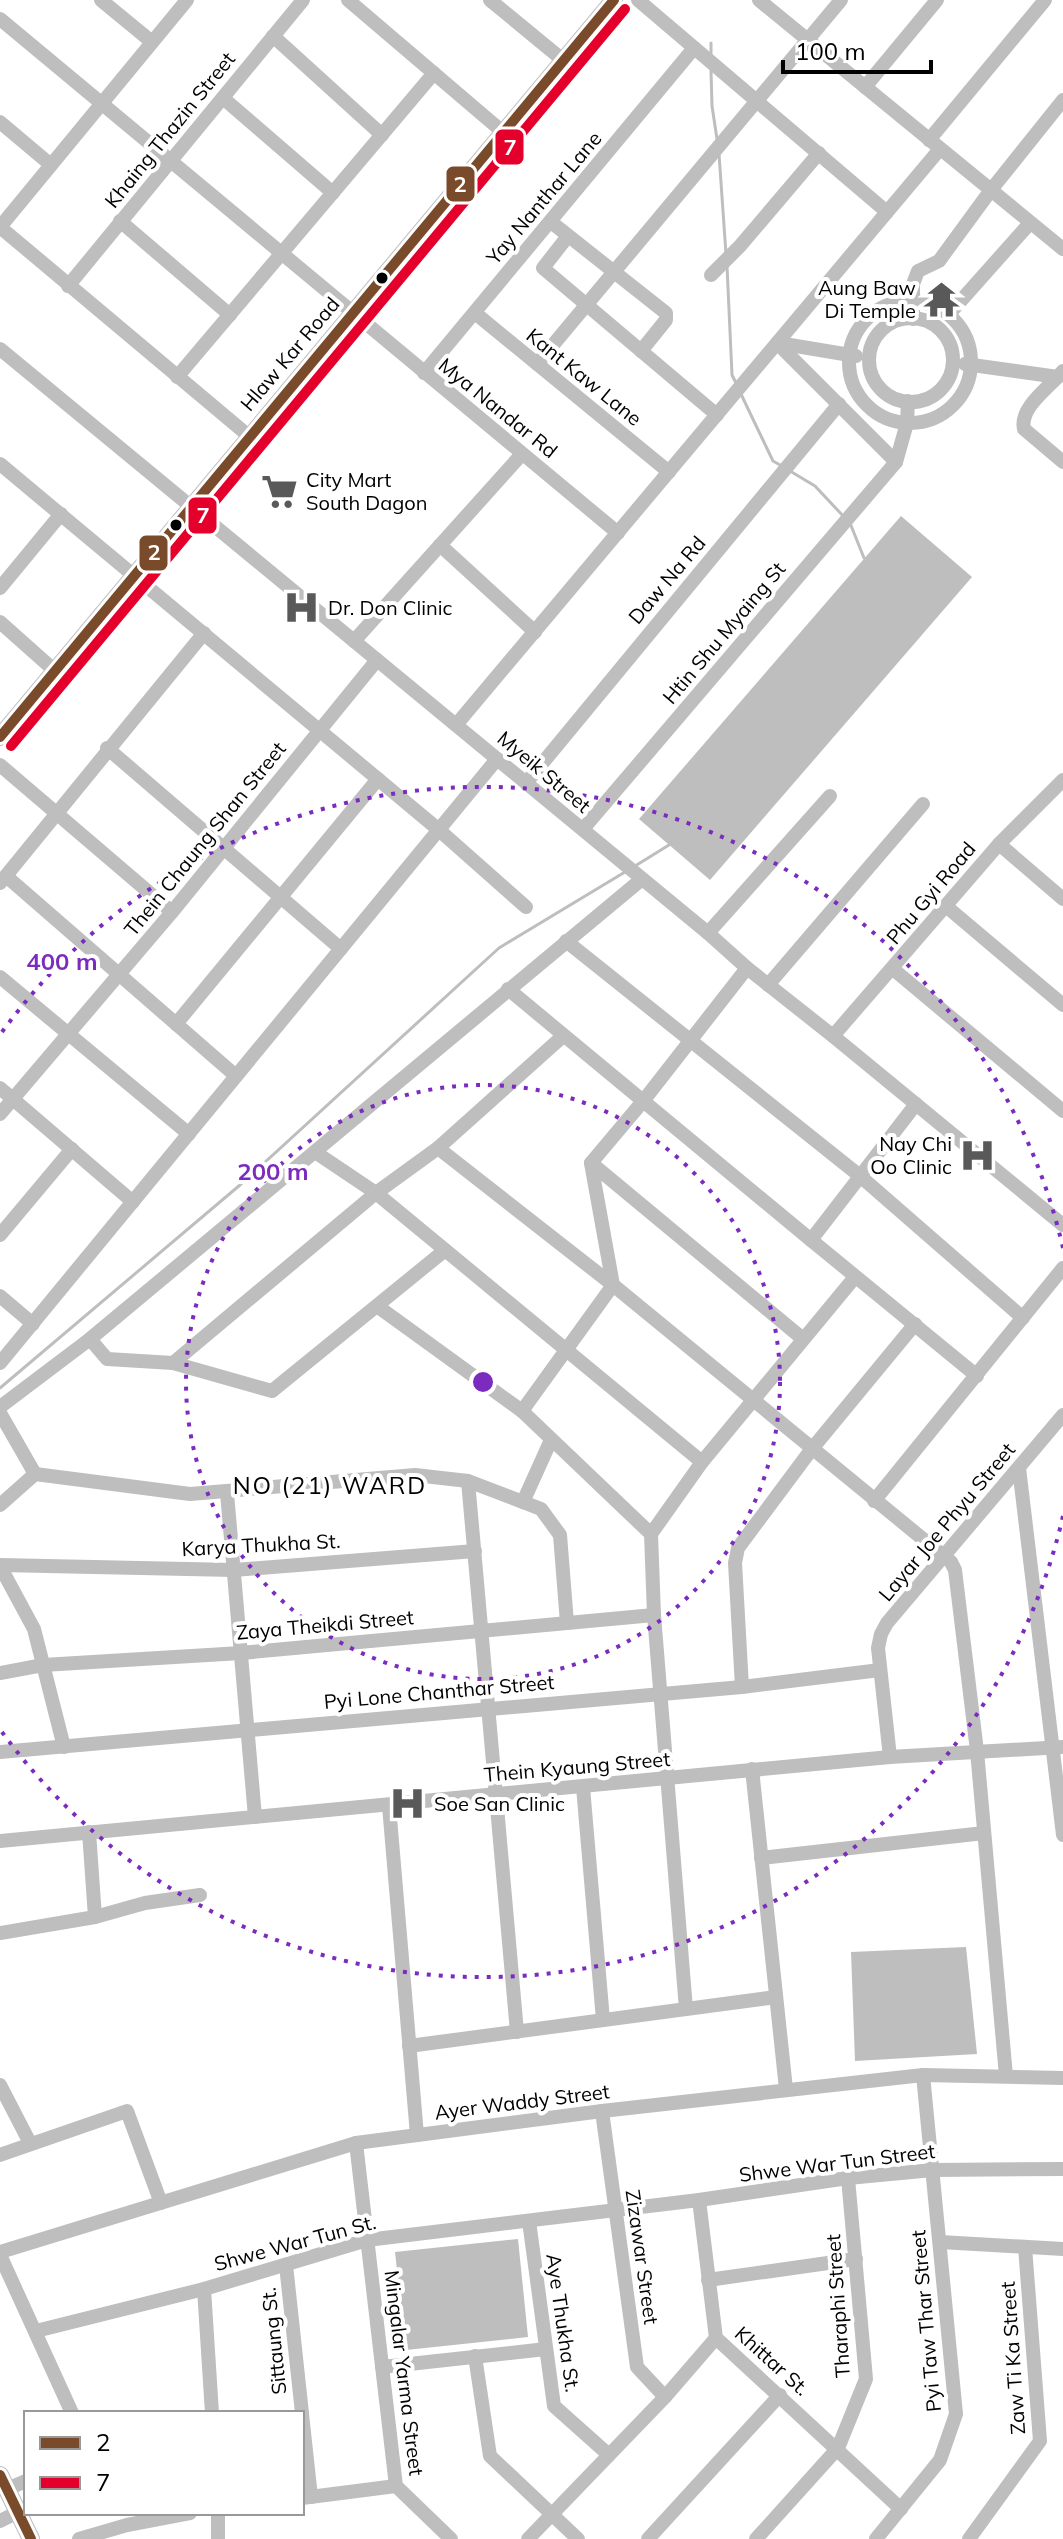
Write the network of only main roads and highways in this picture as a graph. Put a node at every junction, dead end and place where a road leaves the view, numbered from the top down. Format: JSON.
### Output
{"nodes":[{"id":1,"x":614,"y":0,"type":"edge"},
{"id":2,"x":0,"y":737,"type":"edge"},
{"id":3,"x":4,"y":2482,"type":"edge"},
{"id":4,"x":31,"y":2539,"type":"edge"}],
"edges":[{"from":1,"to":2,"type":"main road","name":"Hlaw Kar Road"},
{"from":3,"to":4,"type":"main road"}]}
